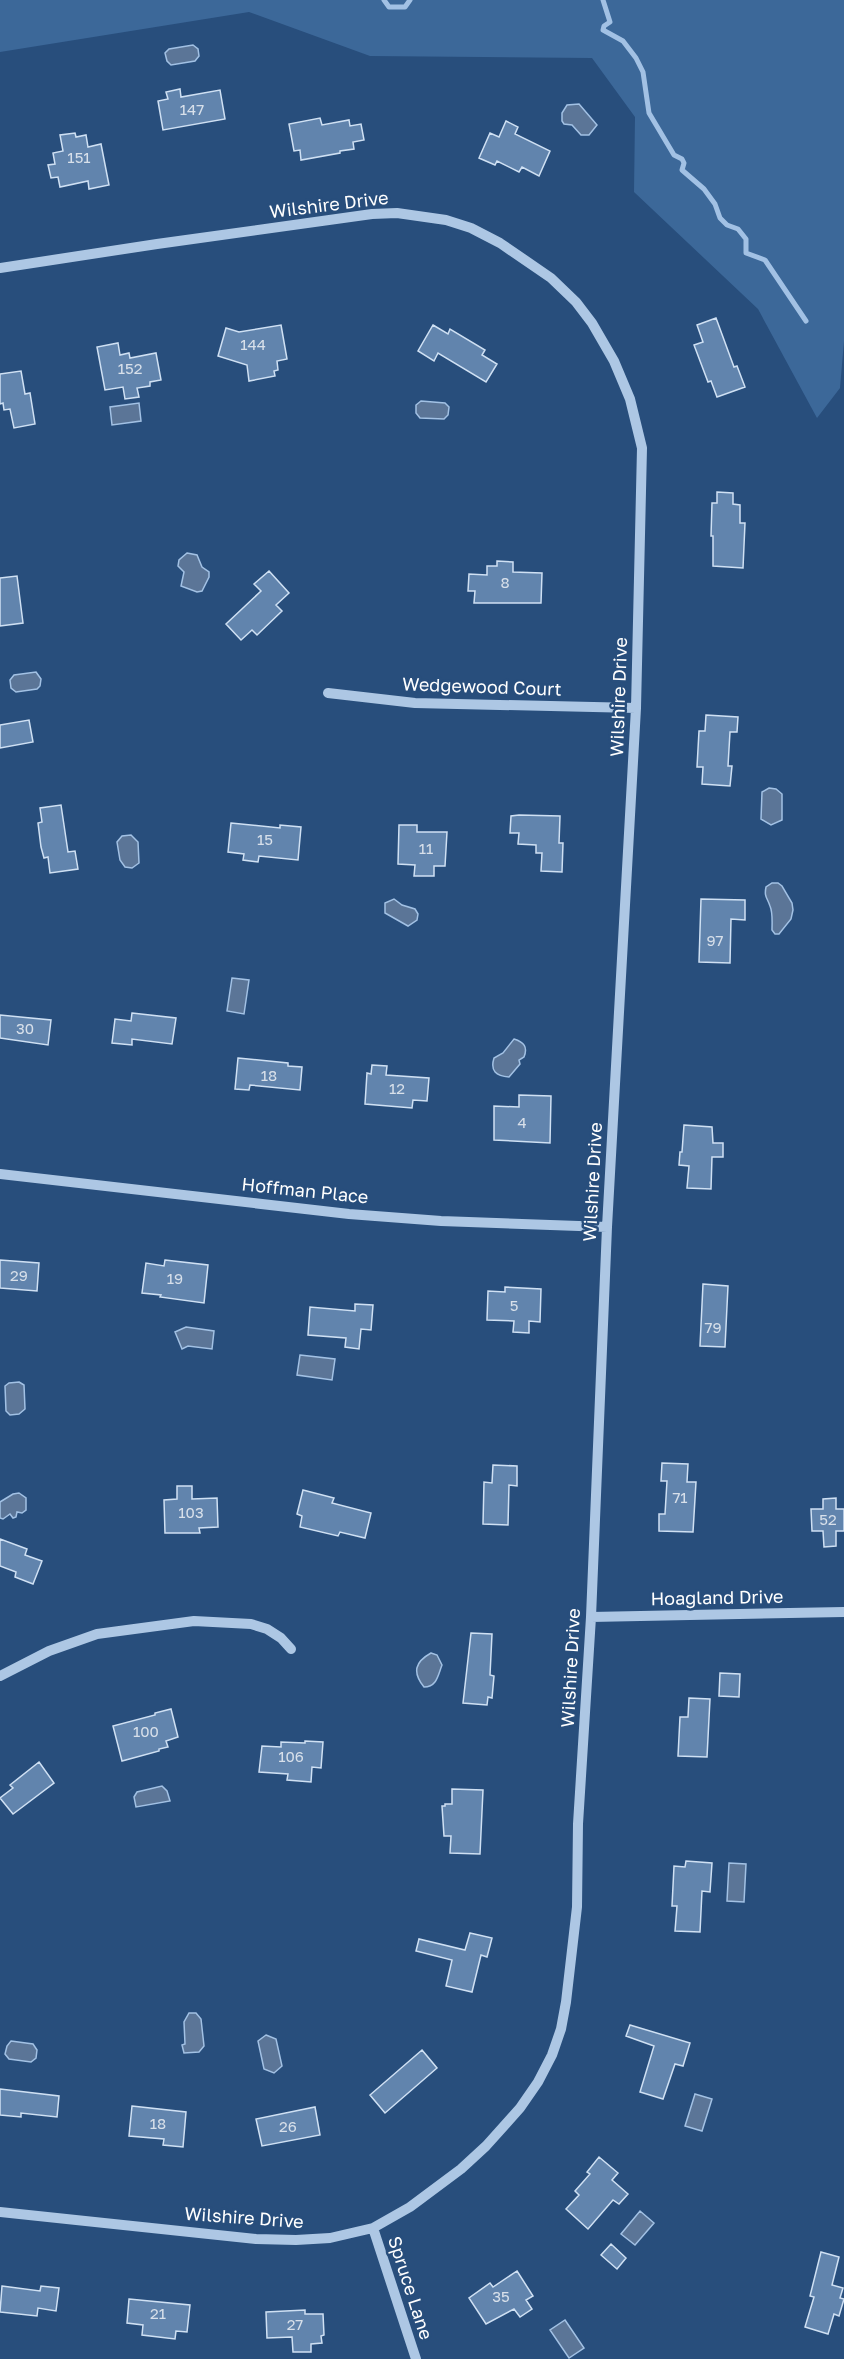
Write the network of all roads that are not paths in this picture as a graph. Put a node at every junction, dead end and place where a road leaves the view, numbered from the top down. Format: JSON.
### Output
{"nodes":[{"id":1,"x":0,"y":268,"type":"edge"},
{"id":2,"x":328,"y":693,"type":"dead end"},
{"id":3,"x":636,"y":708,"type":"junction"},
{"id":4,"x":0,"y":1174,"type":"edge"},
{"id":5,"x":607,"y":1227,"type":"junction"},
{"id":6,"x":844,"y":1612,"type":"edge"},
{"id":7,"x":591,"y":1617,"type":"junction"},
{"id":8,"x":291,"y":1649,"type":"dead end"},
{"id":9,"x":0,"y":1677,"type":"edge"},
{"id":10,"x":0,"y":2212,"type":"edge"},
{"id":11,"x":373,"y":2228,"type":"junction"},
{"id":12,"x":416,"y":2359,"type":"edge"}],
"edges":[{"from":1,"to":3,"type":"street","name":"Wilshire Drive"},
{"from":2,"to":3,"type":"street","name":"Wedgewood Court"},
{"from":3,"to":5,"type":"street","name":"Wilshire Drive"},
{"from":4,"to":5,"type":"street","name":"Hoffman Place"},
{"from":5,"to":7,"type":"street","name":"Wilshire Drive"},
{"from":6,"to":7,"type":"street","name":"Hoagland Drive"},
{"from":7,"to":11,"type":"street","name":"Wilshire Drive"},
{"from":8,"to":9,"type":"street"},
{"from":10,"to":11,"type":"street","name":"Wilshire Drive"},
{"from":11,"to":12,"type":"street","name":"Spruce Lane"}]}
